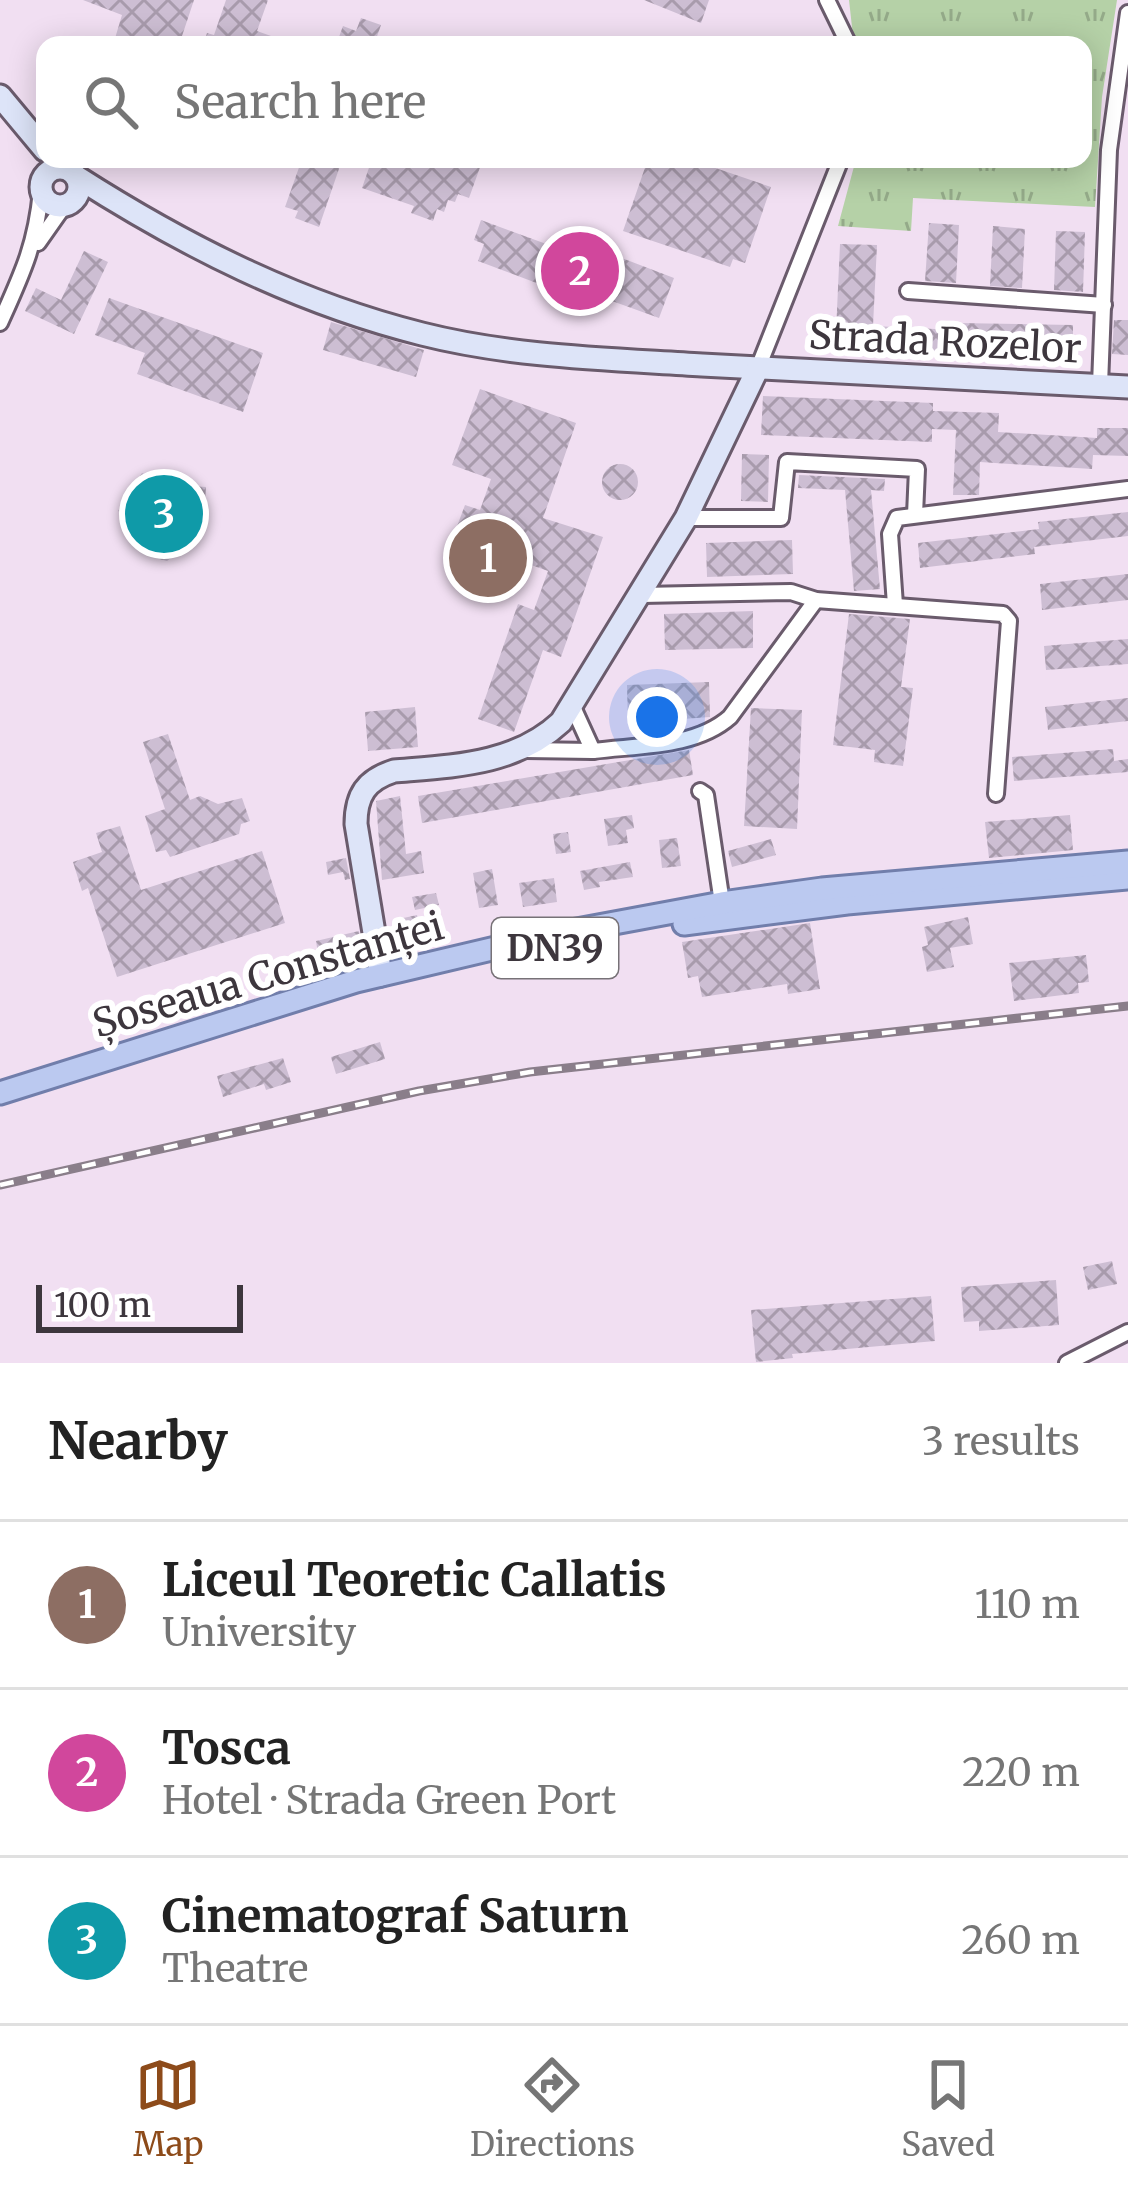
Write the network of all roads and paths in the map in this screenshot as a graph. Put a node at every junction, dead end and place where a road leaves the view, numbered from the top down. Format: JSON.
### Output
{"nodes":[{"id":1,"x":827,"y":0,"type":"edge"},
{"id":2,"x":1128,"y":13,"type":"edge"},
{"id":3,"x":845,"y":36,"type":"edge"},
{"id":4,"x":0,"y":96,"type":"edge"},
{"id":5,"x":36,"y":138,"type":"edge"},
{"id":6,"x":65,"y":168,"type":"edge"},
{"id":7,"x":837,"y":168,"type":"edge"},
{"id":8,"x":41,"y":190,"type":"junction"},
{"id":9,"x":67,"y":205,"type":"junction"},
{"id":10,"x":135,"y":214,"type":"junction"},
{"id":11,"x":1107,"y":244,"type":"junction"},
{"id":12,"x":1128,"y":244,"type":"edge"},
{"id":13,"x":32,"y":252,"type":"junction"},
{"id":14,"x":908,"y":292,"type":"dead end"},
{"id":15,"x":1104,"y":305,"type":"junction"},
{"id":16,"x":0,"y":323,"type":"edge"},
{"id":17,"x":758,"y":368,"type":"junction"},
{"id":18,"x":1100,"y":386,"type":"junction"},
{"id":19,"x":1128,"y":387,"type":"edge"},
{"id":20,"x":1128,"y":489,"type":"edge"},
{"id":21,"x":915,"y":514,"type":"junction"},
{"id":22,"x":686,"y":518,"type":"junction"},
{"id":23,"x":642,"y":596,"type":"junction"},
{"id":24,"x":816,"y":600,"type":"junction"},
{"id":25,"x":895,"y":605,"type":"junction"},
{"id":26,"x":572,"y":705,"type":"junction"},
{"id":27,"x":520,"y":750,"type":"junction"},
{"id":28,"x":592,"y":751,"type":"junction"},
{"id":29,"x":700,"y":791,"type":"dead end"},
{"id":30,"x":996,"y":794,"type":"dead end"},
{"id":31,"x":1128,"y":862,"type":"edge"},
{"id":32,"x":1128,"y":878,"type":"edge"},
{"id":33,"x":722,"y":903,"type":"junction"},
{"id":34,"x":381,"y":975,"type":"junction"},
{"id":35,"x":0,"y":1093,"type":"edge"},
{"id":36,"x":0,"y":1106,"type":"edge"},
{"id":37,"x":1128,"y":1332,"type":"edge"},
{"id":38,"x":1109,"y":1345,"type":"junction"},
{"id":39,"x":1067,"y":1363,"type":"edge"},
{"id":40,"x":1104,"y":1363,"type":"edge"}],
"edges":[{"from":1,"to":3,"type":"street"},
{"from":2,"to":11,"type":"street"},
{"from":4,"to":5,"type":"street"},
{"from":6,"to":8,"type":"street"},
{"from":6,"to":9,"type":"street"},
{"from":6,"to":10,"type":"street"},
{"from":7,"to":17,"type":"street","name":"Strada Rozelor"},
{"from":8,"to":9,"type":"street"},
{"from":8,"to":13,"type":"street"},
{"from":9,"to":10,"type":"street"},
{"from":9,"to":13,"type":"street"},
{"from":10,"to":17,"type":"street"},
{"from":11,"to":12,"type":"street"},
{"from":11,"to":15,"type":"street"},
{"from":13,"to":16,"type":"street"},
{"from":14,"to":15,"type":"street"},
{"from":15,"to":18,"type":"street"},
{"from":17,"to":18,"type":"street","name":"Strada Rozelor"},
{"from":17,"to":22,"type":"street","name":"Strada Rozelor"},
{"from":18,"to":19,"type":"street","name":"Strada Rozelor"},
{"from":20,"to":21,"type":"street"},
{"from":21,"to":22,"type":"street"},
{"from":21,"to":25,"type":"street"},
{"from":22,"to":23,"type":"street","name":"Strada Rozelor"},
{"from":23,"to":24,"type":"street"},
{"from":23,"to":26,"type":"street","name":"Strada Rozelor"},
{"from":24,"to":25,"type":"street"},
{"from":24,"to":28,"type":"street","name":"Strada Rozelor"},
{"from":25,"to":30,"type":"street"},
{"from":26,"to":27,"type":"street","name":"Strada Rozelor"},
{"from":26,"to":28,"type":"street"},
{"from":27,"to":28,"type":"street","name":"Strada Rozelor"},
{"from":27,"to":34,"type":"street","name":"Strada Rozelor"},
{"from":29,"to":33,"type":"street"},
{"from":31,"to":33,"type":"main road","name":"Șoseaua Constanței","number":"DN39"},
{"from":32,"to":36,"type":"main road","name":"Șoseaua Constanței","number":"DN39"},
{"from":33,"to":34,"type":"main road","name":"Șoseaua Constanței","number":"DN39"},
{"from":34,"to":35,"type":"main road","name":"Șoseaua Constanței","number":"DN39"},
{"from":37,"to":38,"type":"street"},
{"from":38,"to":39,"type":"street"},
{"from":38,"to":40,"type":"street"}]}
